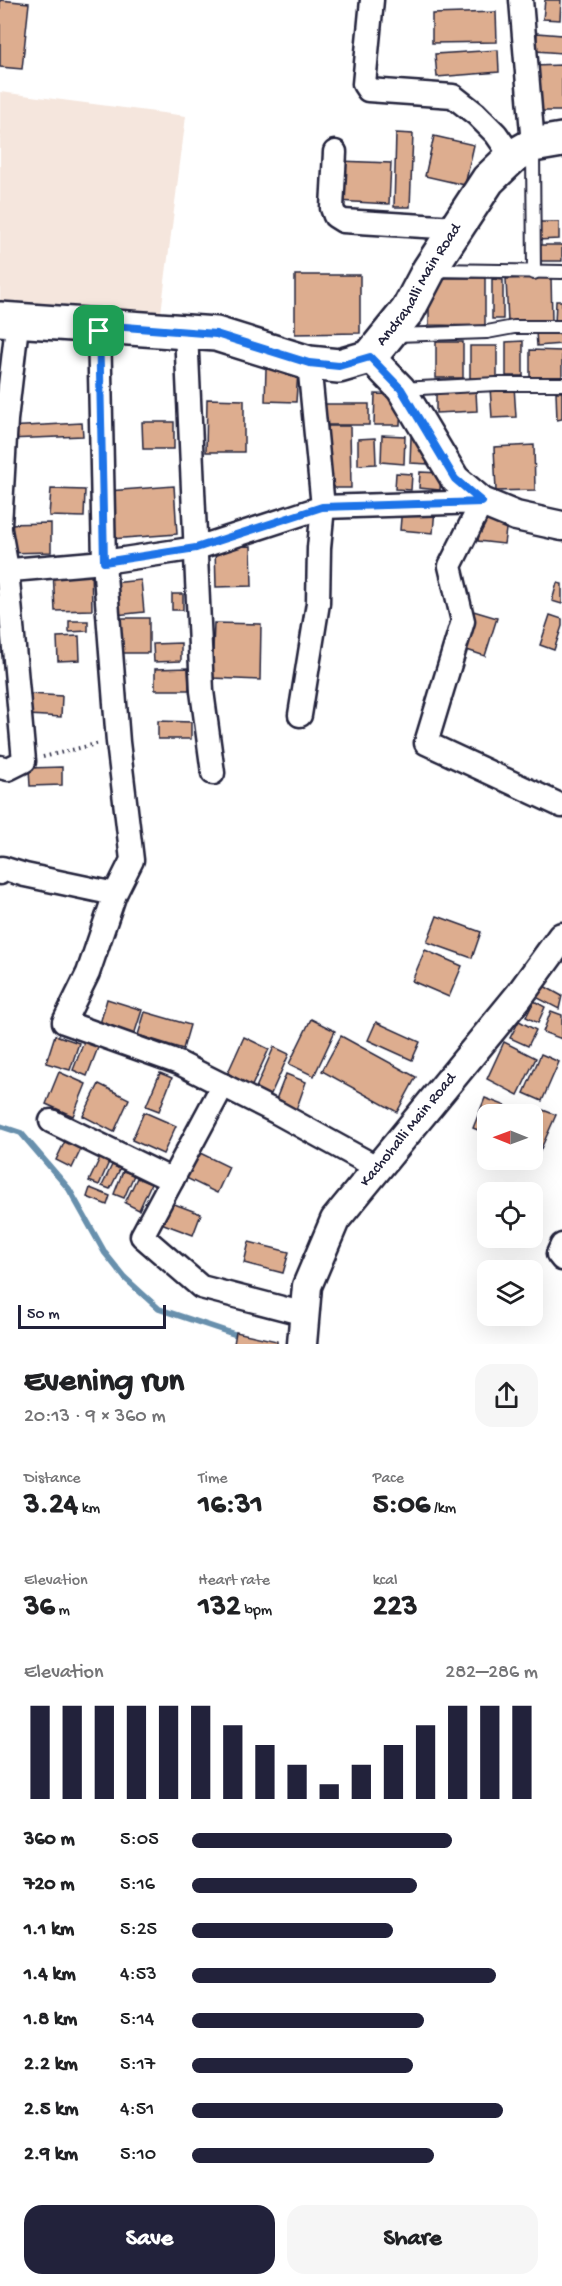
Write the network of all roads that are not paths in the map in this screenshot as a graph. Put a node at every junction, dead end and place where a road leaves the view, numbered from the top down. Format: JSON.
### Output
{"nodes":[{"id":1,"x":372,"y":0,"type":"edge"},
{"id":2,"x":520,"y":0,"type":"edge"},
{"id":3,"x":536,"y":147,"type":"edge"},
{"id":4,"x":335,"y":152,"type":"dead end"},
{"id":5,"x":456,"y":228,"type":"junction"},
{"id":6,"x":429,"y":270,"type":"junction"},
{"id":7,"x":562,"y":272,"type":"edge"},
{"id":8,"x":534,"y":273,"type":"junction"},
{"id":9,"x":11,"y":319,"type":"edge"},
{"id":10,"x":99,"y":325,"type":"junction"},
{"id":11,"x":562,"y":327,"type":"edge"},
{"id":12,"x":186,"y":332,"type":"junction"},
{"id":13,"x":380,"y":346,"type":"junction"},
{"id":14,"x":309,"y":363,"type":"junction"},
{"id":15,"x":562,"y":384,"type":"edge"},
{"id":16,"x":401,"y":389,"type":"junction"},
{"id":17,"x":3,"y":420,"type":"edge"},
{"id":18,"x":482,"y":502,"type":"junction"},
{"id":19,"x":322,"y":507,"type":"junction"},
{"id":20,"x":0,"y":511,"type":"edge"},
{"id":21,"x":562,"y":526,"type":"edge"},
{"id":22,"x":0,"y":530,"type":"edge"},
{"id":23,"x":196,"y":548,"type":"junction"},
{"id":24,"x":104,"y":562,"type":"junction"},
{"id":25,"x":4,"y":570,"type":"edge"},
{"id":26,"x":300,"y":715,"type":"dead end"},
{"id":27,"x":0,"y":767,"type":"edge"},
{"id":28,"x":213,"y":773,"type":"dead end"},
{"id":29,"x":562,"y":806,"type":"edge"},
{"id":30,"x":1,"y":869,"type":"edge"},
{"id":31,"x":115,"y":894,"type":"junction"},
{"id":32,"x":562,"y":937,"type":"edge"},
{"id":33,"x":223,"y":1085,"type":"junction"},
{"id":34,"x":51,"y":1121,"type":"dead end"},
{"id":35,"x":378,"y":1168,"type":"junction"},
{"id":36,"x":172,"y":1180,"type":"junction"},
{"id":37,"x":562,"y":1245,"type":"edge"},
{"id":38,"x":562,"y":1259,"type":"edge"},
{"id":39,"x":305,"y":1314,"type":"junction"},
{"id":40,"x":302,"y":1344,"type":"edge"}],
"edges":[{"from":1,"to":3,"type":"street"},
{"from":2,"to":3,"type":"street"},
{"from":3,"to":5,"type":"main road","name":"Andrahalli Main Road"},
{"from":3,"to":8,"type":"lane"},
{"from":4,"to":5,"type":"street"},
{"from":5,"to":6,"type":"main road","name":"Andrahalli Main Road"},
{"from":6,"to":8,"type":"lane"},
{"from":6,"to":13,"type":"main road","name":"Andrahalli Main Road"},
{"from":7,"to":8,"type":"lane"},
{"from":9,"to":10,"type":"main road","name":"Andrahalli Main Road"},
{"from":9,"to":17,"type":"street"},
{"from":10,"to":12,"type":"main road","name":"Andrahalli Main Road"},
{"from":10,"to":24,"type":"street"},
{"from":11,"to":13,"type":"lane"},
{"from":12,"to":14,"type":"main road","name":"Andrahalli Main Road"},
{"from":12,"to":23,"type":"street"},
{"from":13,"to":14,"type":"main road","name":"Andrahalli Main Road"},
{"from":13,"to":16,"type":"street"},
{"from":14,"to":19,"type":"street"},
{"from":15,"to":16,"type":"lane"},
{"from":16,"to":18,"type":"street"},
{"from":17,"to":20,"type":"street"},
{"from":18,"to":19,"type":"street"},
{"from":18,"to":21,"type":"street"},
{"from":18,"to":29,"type":"street"},
{"from":19,"to":23,"type":"street"},
{"from":19,"to":26,"type":"street"},
{"from":22,"to":25,"type":"street"},
{"from":23,"to":24,"type":"street"},
{"from":23,"to":28,"type":"street"},
{"from":24,"to":25,"type":"street"},
{"from":24,"to":31,"type":"street"},
{"from":25,"to":27,"type":"street"},
{"from":30,"to":31,"type":"street"},
{"from":31,"to":33,"type":"street"},
{"from":32,"to":35,"type":"street","name":"Kachohalli Main Road"},
{"from":33,"to":35,"type":"street"},
{"from":33,"to":36,"type":"street"},
{"from":34,"to":36,"type":"street"},
{"from":35,"to":39,"type":"street","name":"Kachohalli Main Road"},
{"from":36,"to":39,"type":"street"},
{"from":37,"to":38,"type":"street"},
{"from":39,"to":40,"type":"street","name":"Kachohalli Main Road"}]}
